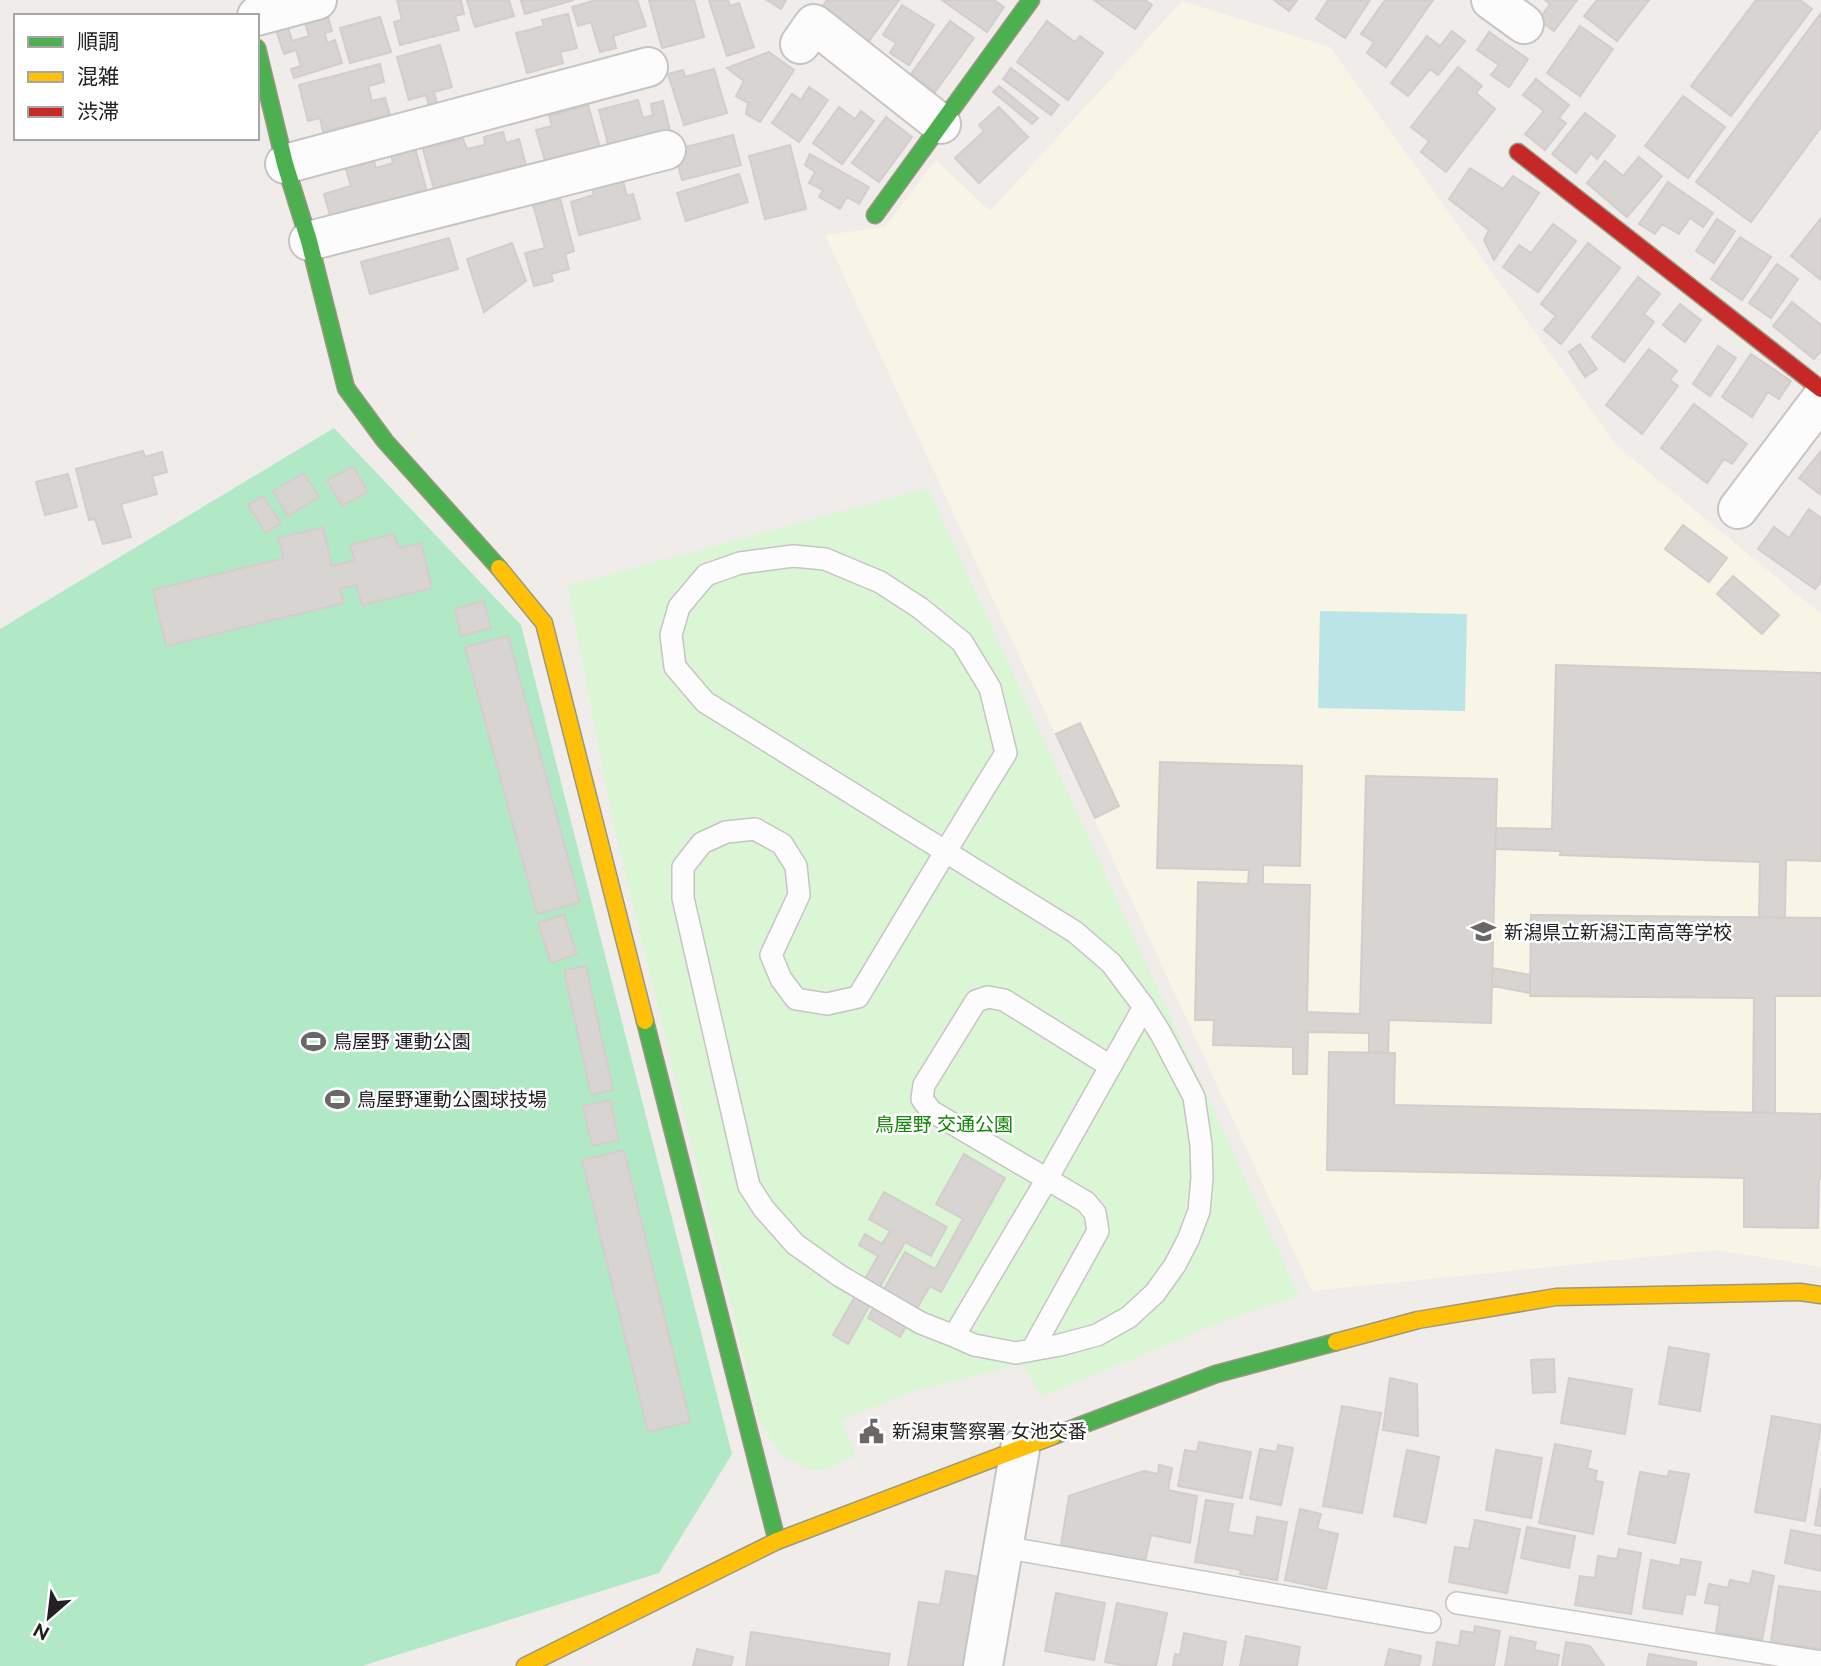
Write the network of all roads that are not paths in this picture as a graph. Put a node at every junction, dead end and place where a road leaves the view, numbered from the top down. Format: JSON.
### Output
{"nodes":[{"id":1,"x":317,"y":0,"type":"edge"},
{"id":2,"x":1031,"y":0,"type":"edge"},
{"id":3,"x":1491,"y":0,"type":"edge"},
{"id":4,"x":259,"y":15,"type":"edge"},
{"id":5,"x":1524,"y":24,"type":"dead end"},
{"id":6,"x":800,"y":44,"type":"dead end"},
{"id":7,"x":259,"y":56,"type":"edge"},
{"id":8,"x":648,"y":67,"type":"dead end"},
{"id":9,"x":941,"y":124,"type":"junction"},
{"id":10,"x":666,"y":150,"type":"dead end"},
{"id":11,"x":1518,"y":152,"type":"dead end"},
{"id":12,"x":285,"y":164,"type":"junction"},
{"id":13,"x":876,"y":215,"type":"dead end"},
{"id":14,"x":309,"y":241,"type":"junction"},
{"id":15,"x":1821,"y":389,"type":"edge"},
{"id":16,"x":1821,"y":399,"type":"edge"},
{"id":17,"x":1738,"y":509,"type":"dead end"},
{"id":18,"x":946,"y":852,"type":"junction"},
{"id":19,"x":1144,"y":1007,"type":"junction"},
{"id":20,"x":1110,"y":1066,"type":"junction"},
{"id":21,"x":1047,"y":1179,"type":"junction"},
{"id":22,"x":1821,"y":1295,"type":"edge"},
{"id":23,"x":954,"y":1336,"type":"junction"},
{"id":24,"x":1032,"y":1350,"type":"junction"},
{"id":25,"x":1020,"y":1449,"type":"junction"},
{"id":26,"x":777,"y":1541,"type":"junction"},
{"id":27,"x":1003,"y":1547,"type":"junction"},
{"id":28,"x":1457,"y":1603,"type":"dead end"},
{"id":29,"x":1430,"y":1622,"type":"dead end"},
{"id":30,"x":1821,"y":1662,"type":"edge"},
{"id":31,"x":525,"y":1666,"type":"edge"},
{"id":32,"x":984,"y":1666,"type":"edge"}],
"edges":[{"from":1,"to":4,"type":"street"},
{"from":2,"to":9,"type":"street"},
{"from":3,"to":5,"type":"street"},
{"from":6,"to":9,"type":"street"},
{"from":7,"to":12,"type":"street"},
{"from":8,"to":12,"type":"street"},
{"from":9,"to":13,"type":"street"},
{"from":10,"to":14,"type":"street"},
{"from":11,"to":15,"type":"street"},
{"from":12,"to":14,"type":"street"},
{"from":14,"to":26,"type":"street"},
{"from":16,"to":17,"type":"street"},
{"from":18,"to":18,"type":"lane"},
{"from":18,"to":19,"type":"lane"},
{"from":18,"to":23,"type":"lane"},
{"from":19,"to":20,"type":"lane"},
{"from":19,"to":24,"type":"lane"},
{"from":20,"to":21,"type":"lane"},
{"from":20,"to":21,"type":"lane"},
{"from":21,"to":23,"type":"lane"},
{"from":21,"to":24,"type":"lane"},
{"from":22,"to":25,"type":"street"},
{"from":23,"to":24,"type":"lane"},
{"from":25,"to":26,"type":"street"},
{"from":25,"to":27,"type":"street"},
{"from":26,"to":31,"type":"street"},
{"from":27,"to":29,"type":"lane"},
{"from":27,"to":32,"type":"street"},
{"from":28,"to":30,"type":"lane"}]}
